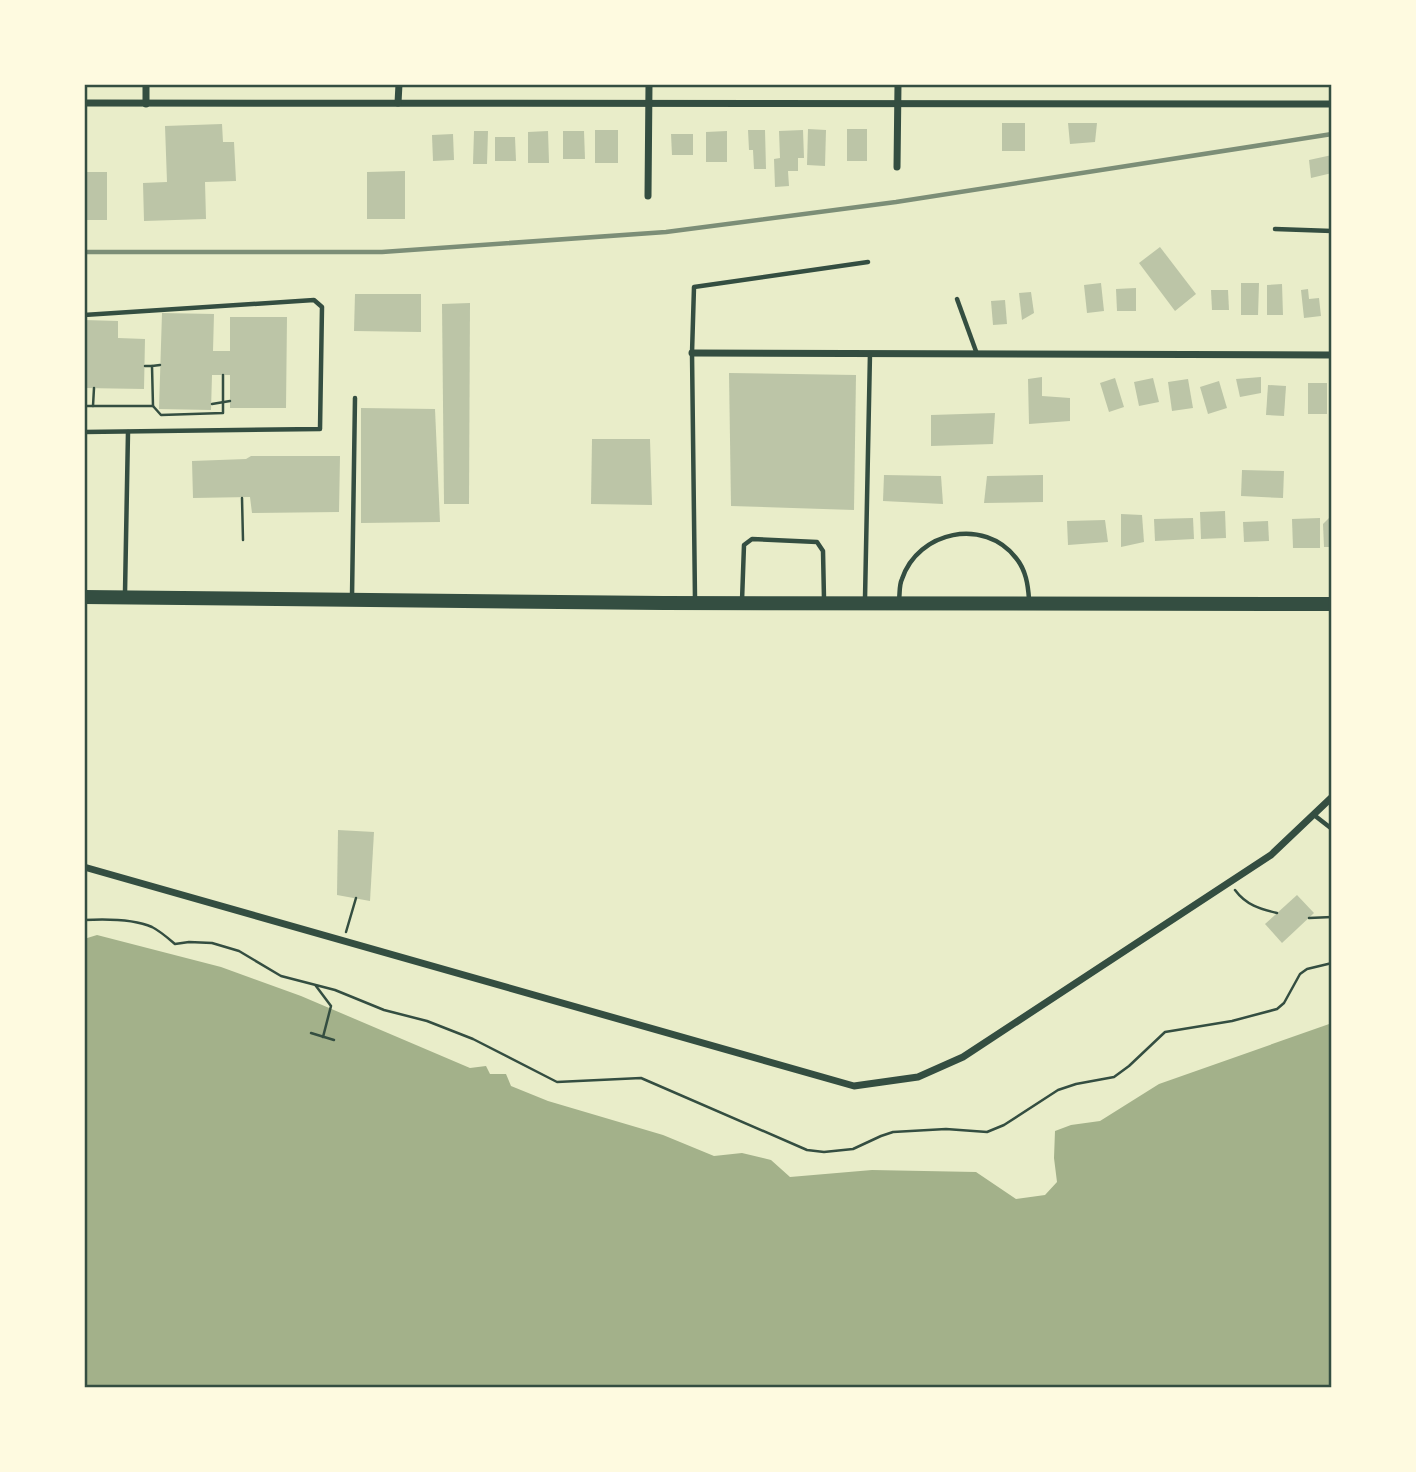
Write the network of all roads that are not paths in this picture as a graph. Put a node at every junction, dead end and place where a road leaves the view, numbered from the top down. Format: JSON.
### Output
{"nodes":[{"id":1,"x":146,"y":84,"type":"edge"},
{"id":2,"x":399,"y":84,"type":"edge"},
{"id":3,"x":649,"y":84,"type":"edge"},
{"id":4,"x":898,"y":84,"type":"edge"},
{"id":5,"x":898,"y":102,"type":"junction"},
{"id":6,"x":84,"y":103,"type":"edge"},
{"id":7,"x":398,"y":103,"type":"junction"},
{"id":8,"x":649,"y":103,"type":"junction"},
{"id":9,"x":146,"y":104,"type":"junction"},
{"id":10,"x":1332,"y":104,"type":"edge"},
{"id":11,"x":897,"y":167,"type":"dead end"},
{"id":12,"x":648,"y":196,"type":"dead end"},
{"id":13,"x":1275,"y":229,"type":"dead end"},
{"id":14,"x":1332,"y":231,"type":"edge"},
{"id":15,"x":868,"y":262,"type":"dead end"},
{"id":16,"x":957,"y":299,"type":"dead end"},
{"id":17,"x":84,"y":315,"type":"edge"},
{"id":18,"x":692,"y":353,"type":"junction"},
{"id":19,"x":870,"y":353,"type":"junction"},
{"id":20,"x":977,"y":354,"type":"junction"},
{"id":21,"x":1332,"y":355,"type":"edge"},
{"id":22,"x":355,"y":398,"type":"dead end"},
{"id":23,"x":84,"y":432,"type":"edge"},
{"id":24,"x":128,"y":432,"type":"junction"},
{"id":25,"x":84,"y":597,"type":"edge"},
{"id":26,"x":125,"y":597,"type":"junction"},
{"id":27,"x":352,"y":601,"type":"junction"},
{"id":28,"x":695,"y":603,"type":"junction"},
{"id":29,"x":742,"y":603,"type":"junction"},
{"id":30,"x":824,"y":604,"type":"junction"},
{"id":31,"x":865,"y":604,"type":"junction"},
{"id":32,"x":899,"y":604,"type":"junction"},
{"id":33,"x":1030,"y":604,"type":"junction"},
{"id":34,"x":1332,"y":604,"type":"edge"},
{"id":35,"x":1332,"y":797,"type":"edge"},
{"id":36,"x":1313,"y":815,"type":"junction"},
{"id":37,"x":1332,"y":829,"type":"edge"},
{"id":38,"x":84,"y":867,"type":"edge"}],
"edges":[{"from":1,"to":9,"type":"street"},
{"from":2,"to":7,"type":"street"},
{"from":3,"to":8,"type":"street"},
{"from":4,"to":5,"type":"street"},
{"from":5,"to":8,"type":"street"},
{"from":5,"to":10,"type":"street"},
{"from":5,"to":11,"type":"street"},
{"from":6,"to":9,"type":"street"},
{"from":7,"to":8,"type":"street"},
{"from":7,"to":9,"type":"street"},
{"from":8,"to":12,"type":"street"},
{"from":13,"to":14,"type":"lane"},
{"from":15,"to":18,"type":"lane"},
{"from":16,"to":20,"type":"lane"},
{"from":17,"to":24,"type":"lane"},
{"from":18,"to":19,"type":"street"},
{"from":18,"to":28,"type":"lane"},
{"from":19,"to":20,"type":"street"},
{"from":19,"to":31,"type":"lane"},
{"from":20,"to":21,"type":"street"},
{"from":22,"to":27,"type":"lane"},
{"from":23,"to":24,"type":"lane"},
{"from":24,"to":26,"type":"lane"},
{"from":25,"to":26,"type":"main road"},
{"from":26,"to":27,"type":"main road"},
{"from":27,"to":28,"type":"main road"},
{"from":28,"to":29,"type":"main road"},
{"from":29,"to":30,"type":"main road"},
{"from":29,"to":30,"type":"lane"},
{"from":30,"to":31,"type":"main road"},
{"from":31,"to":32,"type":"main road"},
{"from":32,"to":33,"type":"main road"},
{"from":32,"to":33,"type":"lane"},
{"from":33,"to":34,"type":"main road"},
{"from":35,"to":36,"type":"street"},
{"from":36,"to":37,"type":"lane"},
{"from":36,"to":38,"type":"street"}]}
